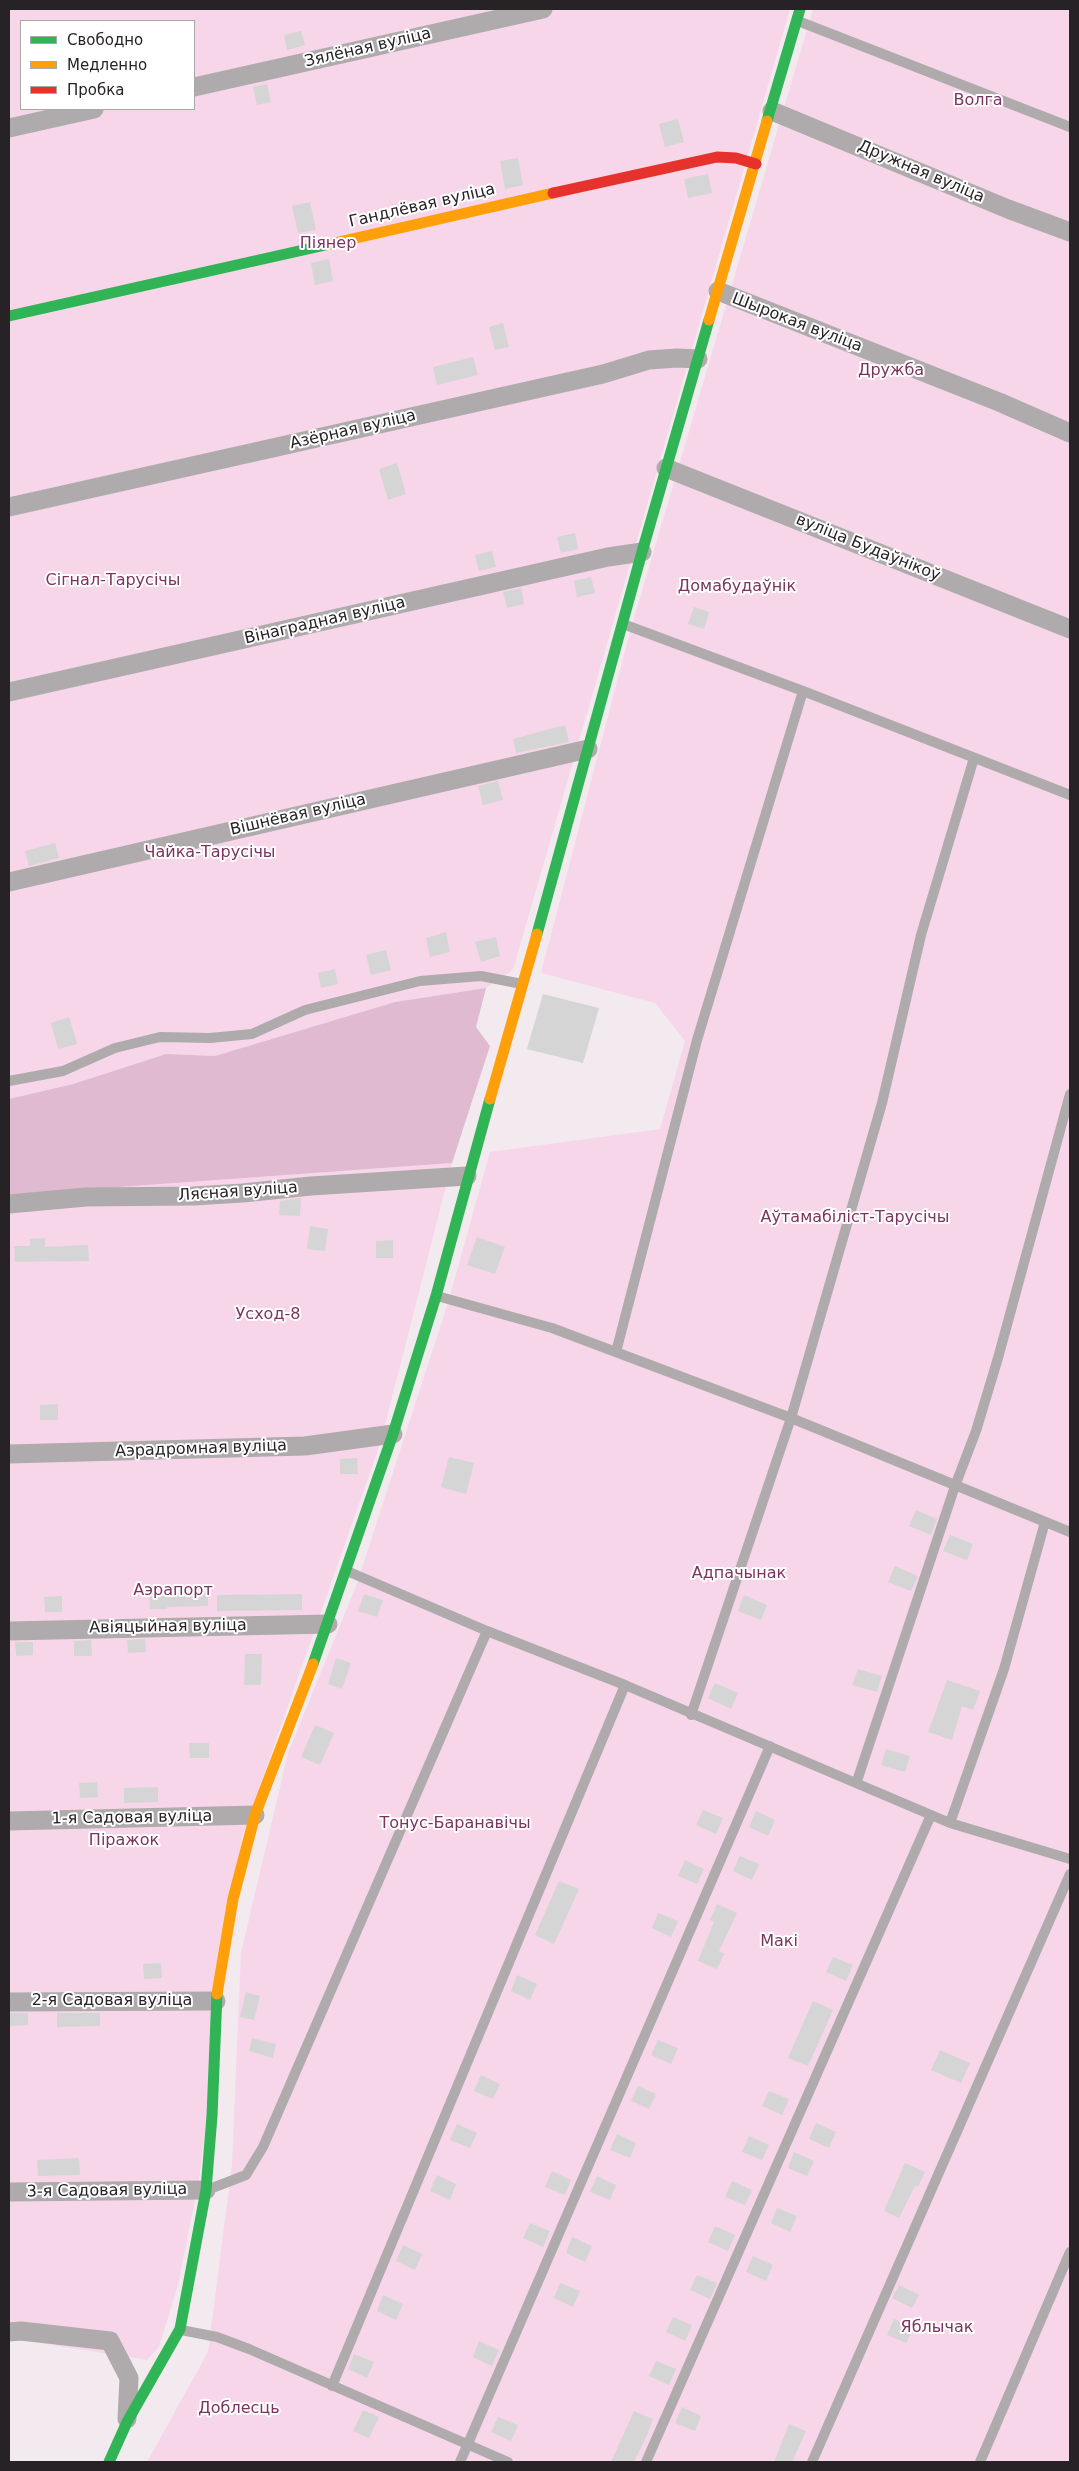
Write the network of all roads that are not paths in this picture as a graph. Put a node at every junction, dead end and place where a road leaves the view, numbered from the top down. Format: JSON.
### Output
{"nodes":[{"id":1,"x":542,"y":9,"type":"edge"},
{"id":2,"x":800,"y":9,"type":"edge"},
{"id":3,"x":797,"y":21,"type":"junction"},
{"id":4,"x":195,"y":86,"type":"edge"},
{"id":5,"x":90,"y":110,"type":"edge"},
{"id":6,"x":772,"y":111,"type":"junction"},
{"id":7,"x":1070,"y":127,"type":"edge"},
{"id":8,"x":9,"y":128,"type":"edge"},
{"id":9,"x":756,"y":164,"type":"junction"},
{"id":10,"x":1070,"y":232,"type":"edge"},
{"id":11,"x":718,"y":292,"type":"junction"},
{"id":12,"x":9,"y":316,"type":"edge"},
{"id":13,"x":698,"y":359,"type":"junction"},
{"id":14,"x":1070,"y":433,"type":"edge"},
{"id":15,"x":666,"y":468,"type":"junction"},
{"id":16,"x":9,"y":507,"type":"edge"},
{"id":17,"x":642,"y":552,"type":"junction"},
{"id":18,"x":622,"y":624,"type":"junction"},
{"id":19,"x":1070,"y":629,"type":"edge"},
{"id":20,"x":803,"y":691,"type":"junction"},
{"id":21,"x":9,"y":692,"type":"edge"},
{"id":22,"x":588,"y":749,"type":"junction"},
{"id":23,"x":974,"y":758,"type":"junction"},
{"id":24,"x":1070,"y":795,"type":"edge"},
{"id":25,"x":9,"y":882,"type":"edge"},
{"id":26,"x":522,"y":984,"type":"junction"},
{"id":27,"x":9,"y":1081,"type":"edge"},
{"id":28,"x":1070,"y":1094,"type":"edge"},
{"id":29,"x":467,"y":1176,"type":"junction"},
{"id":30,"x":9,"y":1204,"type":"edge"},
{"id":31,"x":436,"y":1296,"type":"junction"},
{"id":32,"x":616,"y":1352,"type":"junction"},
{"id":33,"x":792,"y":1418,"type":"junction"},
{"id":34,"x":393,"y":1434,"type":"junction"},
{"id":35,"x":9,"y":1454,"type":"edge"},
{"id":36,"x":956,"y":1486,"type":"junction"},
{"id":37,"x":1045,"y":1522,"type":"junction"},
{"id":38,"x":1070,"y":1532,"type":"edge"},
{"id":39,"x":346,"y":1571,"type":"junction"},
{"id":40,"x":328,"y":1624,"type":"junction"},
{"id":41,"x":9,"y":1631,"type":"edge"},
{"id":42,"x":487,"y":1631,"type":"junction"},
{"id":43,"x":625,"y":1685,"type":"junction"},
{"id":44,"x":691,"y":1714,"type":"junction"},
{"id":45,"x":770,"y":1746,"type":"junction"},
{"id":46,"x":857,"y":1781,"type":"junction"},
{"id":47,"x":255,"y":1815,"type":"junction"},
{"id":48,"x":932,"y":1815,"type":"junction"},
{"id":49,"x":9,"y":1821,"type":"edge"},
{"id":50,"x":950,"y":1823,"type":"junction"},
{"id":51,"x":1070,"y":1859,"type":"edge"},
{"id":52,"x":1070,"y":1874,"type":"edge"},
{"id":53,"x":216,"y":2000,"type":"junction"},
{"id":54,"x":9,"y":2002,"type":"edge"},
{"id":55,"x":206,"y":2190,"type":"junction"},
{"id":56,"x":9,"y":2192,"type":"edge"},
{"id":57,"x":1070,"y":2252,"type":"edge"},
{"id":58,"x":180,"y":2329,"type":"junction"},
{"id":59,"x":9,"y":2332,"type":"edge"},
{"id":60,"x":332,"y":2386,"type":"junction"},
{"id":61,"x":127,"y":2422,"type":"junction"},
{"id":62,"x":468,"y":2445,"type":"junction"},
{"id":63,"x":109,"y":2462,"type":"edge"},
{"id":64,"x":460,"y":2462,"type":"edge"},
{"id":65,"x":508,"y":2462,"type":"edge"},
{"id":66,"x":646,"y":2462,"type":"edge"},
{"id":67,"x":812,"y":2462,"type":"edge"},
{"id":68,"x":980,"y":2462,"type":"edge"}],
"edges":[{"from":1,"to":4,"type":"street","name":"Зялёная вуліца"},
{"from":2,"to":3,"type":"street"},
{"from":3,"to":6,"type":"street"},
{"from":3,"to":7,"type":"lane"},
{"from":5,"to":8,"type":"street"},
{"from":6,"to":9,"type":"street"},
{"from":6,"to":10,"type":"street","name":"Дружная вуліца"},
{"from":9,"to":11,"type":"street"},
{"from":9,"to":12,"type":"street","name":"Гандлёвая вуліца"},
{"from":11,"to":13,"type":"street"},
{"from":11,"to":14,"type":"street","name":"Шырокая вуліца"},
{"from":13,"to":15,"type":"street"},
{"from":13,"to":16,"type":"street","name":"Азёрная вуліца"},
{"from":15,"to":17,"type":"street"},
{"from":15,"to":19,"type":"street","name":"вуліца Будаўнікоў"},
{"from":17,"to":18,"type":"street"},
{"from":17,"to":21,"type":"street","name":"Вінаградная вуліца"},
{"from":18,"to":20,"type":"lane"},
{"from":18,"to":22,"type":"street"},
{"from":20,"to":23,"type":"lane"},
{"from":20,"to":32,"type":"lane"},
{"from":22,"to":25,"type":"street","name":"Вішнёвая вуліца"},
{"from":22,"to":26,"type":"street"},
{"from":23,"to":24,"type":"lane"},
{"from":23,"to":33,"type":"lane"},
{"from":26,"to":27,"type":"lane"},
{"from":26,"to":29,"type":"street"},
{"from":28,"to":36,"type":"lane"},
{"from":29,"to":30,"type":"street","name":"Лясная вуліца"},
{"from":29,"to":31,"type":"street"},
{"from":31,"to":32,"type":"lane"},
{"from":31,"to":34,"type":"street"},
{"from":32,"to":33,"type":"lane"},
{"from":33,"to":36,"type":"lane"},
{"from":33,"to":44,"type":"lane"},
{"from":34,"to":35,"type":"street","name":"Аэрадромная вуліца"},
{"from":34,"to":39,"type":"street"},
{"from":36,"to":37,"type":"lane"},
{"from":36,"to":46,"type":"lane"},
{"from":37,"to":38,"type":"lane"},
{"from":37,"to":50,"type":"lane"},
{"from":39,"to":40,"type":"street"},
{"from":39,"to":42,"type":"lane"},
{"from":40,"to":41,"type":"street","name":"Авіяцыйная вуліца"},
{"from":40,"to":47,"type":"street"},
{"from":42,"to":43,"type":"lane"},
{"from":42,"to":55,"type":"lane"},
{"from":43,"to":44,"type":"lane"},
{"from":43,"to":60,"type":"lane"},
{"from":44,"to":45,"type":"lane"},
{"from":45,"to":46,"type":"lane"},
{"from":45,"to":62,"type":"lane"},
{"from":46,"to":48,"type":"lane"},
{"from":47,"to":49,"type":"street","name":"1-я Садовая вуліца"},
{"from":47,"to":53,"type":"street"},
{"from":48,"to":50,"type":"lane"},
{"from":48,"to":66,"type":"lane"},
{"from":50,"to":51,"type":"lane"},
{"from":52,"to":67,"type":"lane"},
{"from":53,"to":54,"type":"street","name":"2-я Садовая вуліца"},
{"from":53,"to":55,"type":"street"},
{"from":55,"to":56,"type":"street","name":"3-я Садовая вуліца"},
{"from":55,"to":58,"type":"street"},
{"from":57,"to":68,"type":"lane"},
{"from":58,"to":60,"type":"lane"},
{"from":58,"to":61,"type":"street"},
{"from":59,"to":61,"type":"street"},
{"from":60,"to":62,"type":"lane"},
{"from":61,"to":63,"type":"street"},
{"from":62,"to":64,"type":"lane"},
{"from":62,"to":65,"type":"lane"}]}
